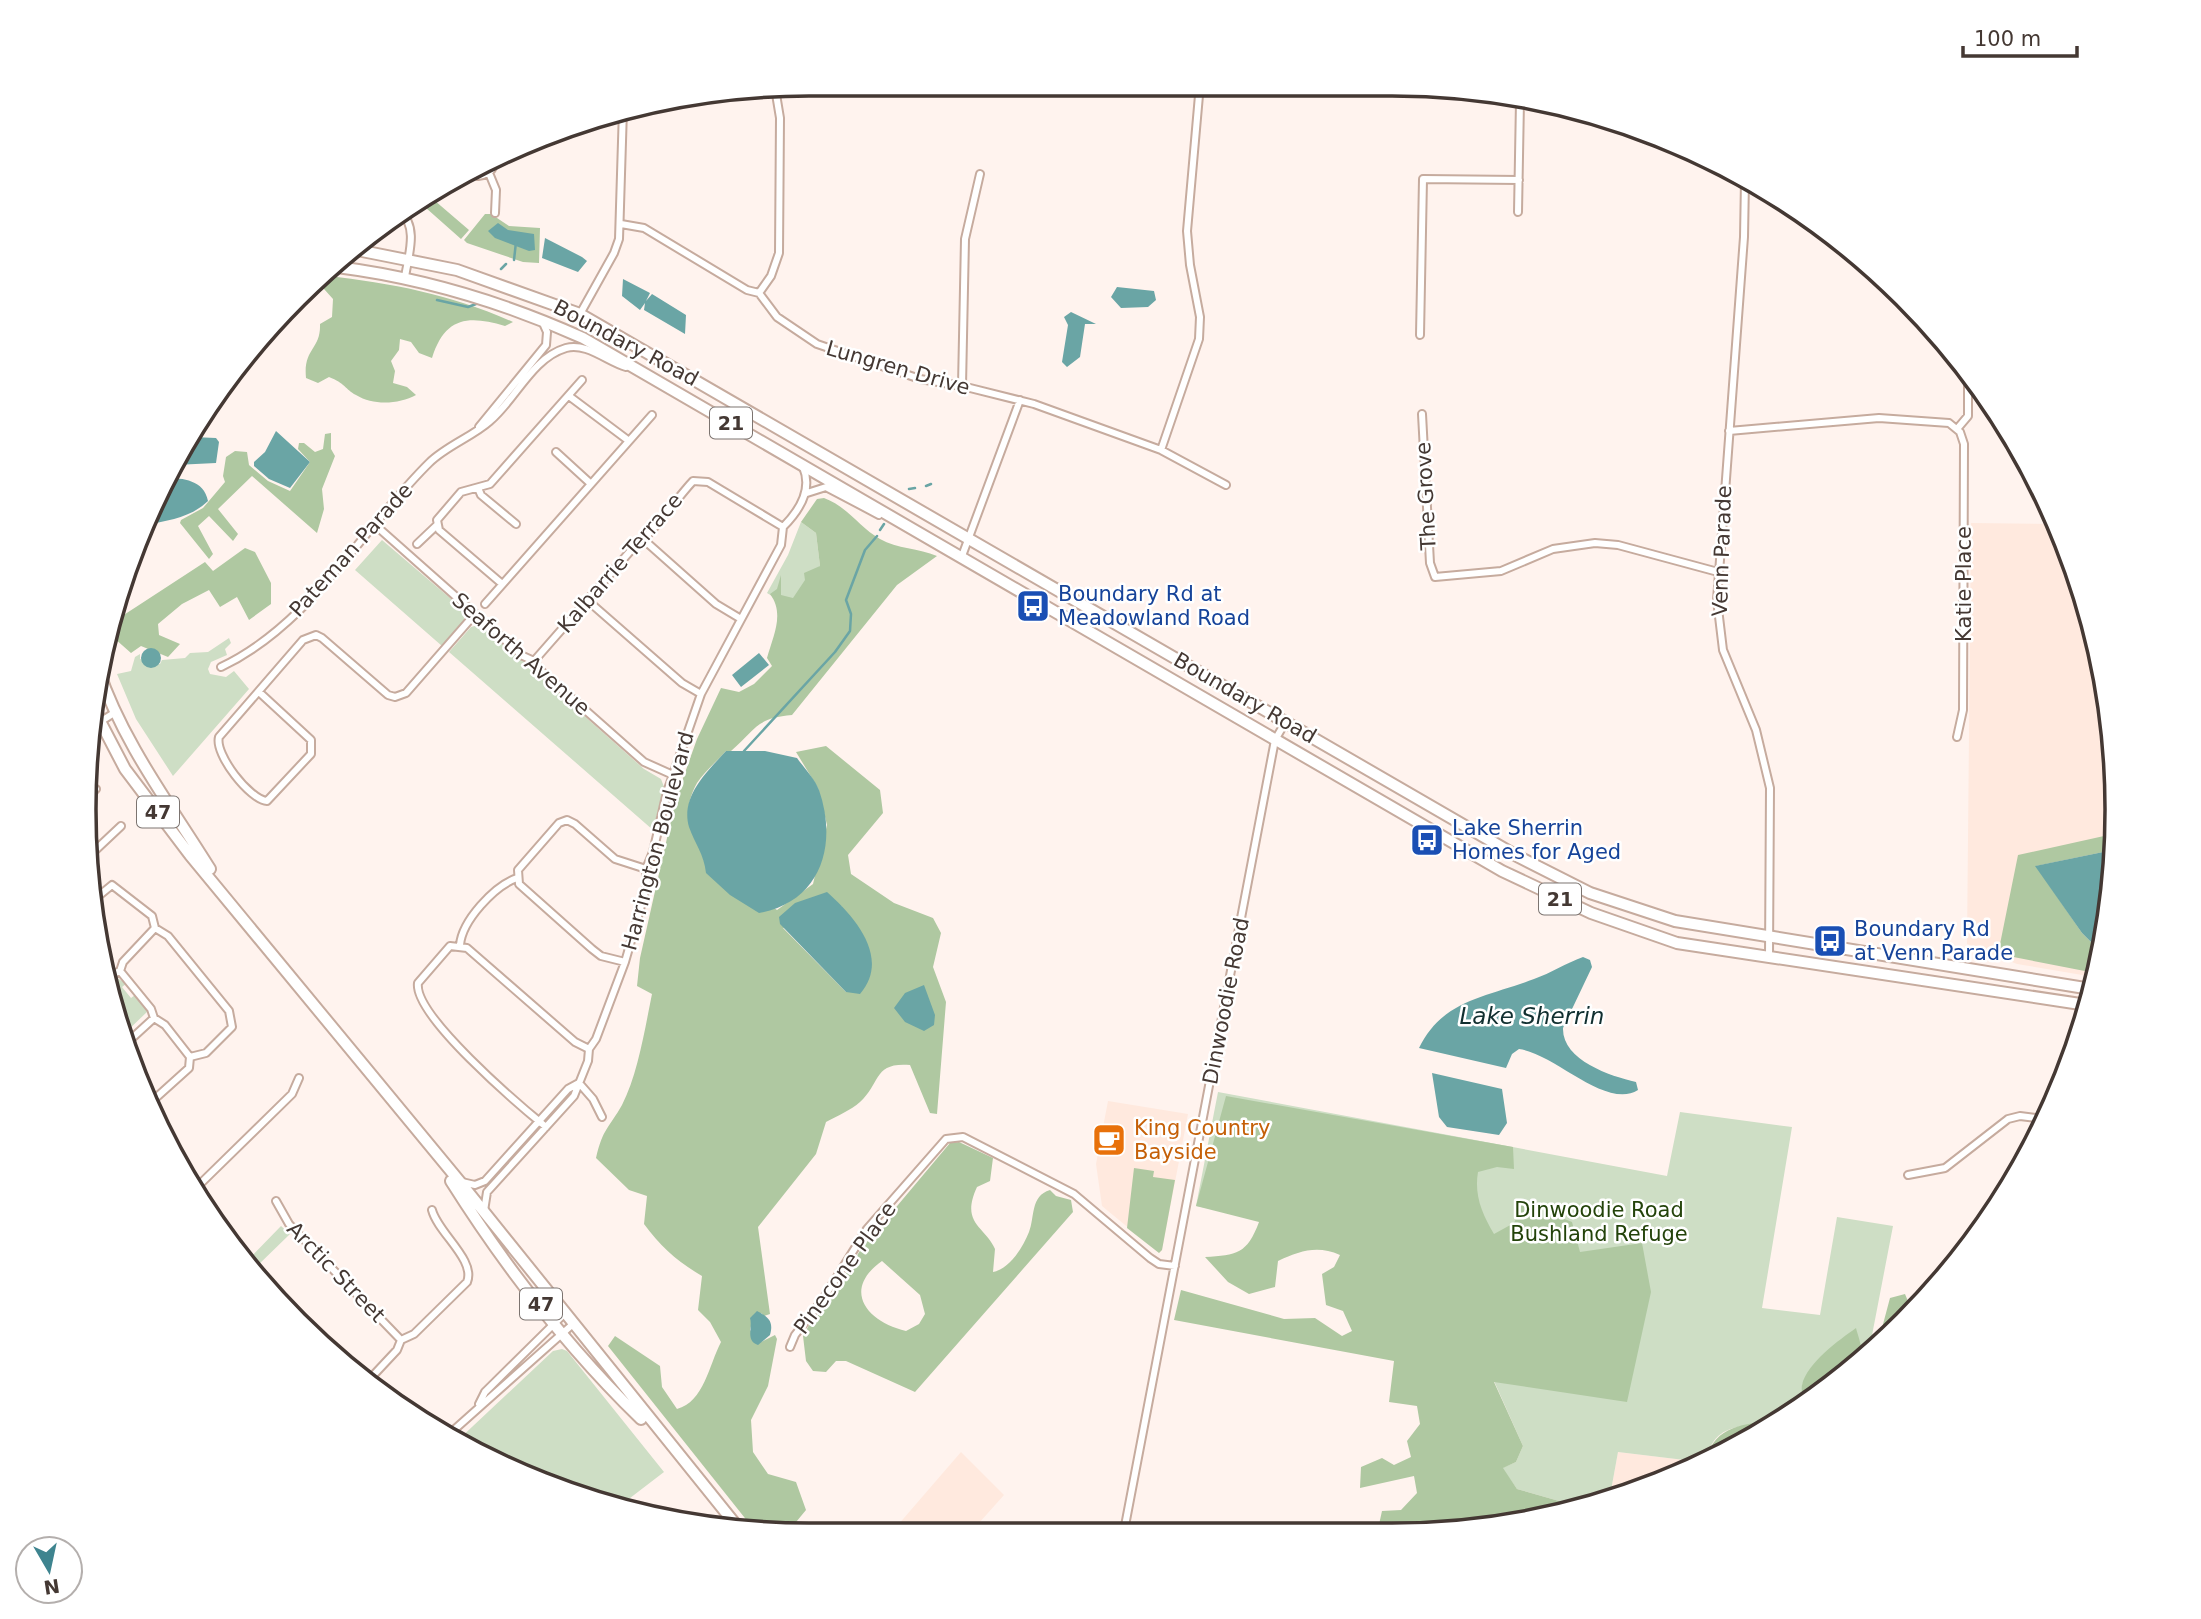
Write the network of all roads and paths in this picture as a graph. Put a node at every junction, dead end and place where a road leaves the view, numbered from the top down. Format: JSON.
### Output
{"nodes":[{"id":1,"x":1199,"y":96,"type":"edge"},
{"id":2,"x":777,"y":97,"type":"edge"},
{"id":3,"x":1520,"y":108,"type":"edge"},
{"id":4,"x":623,"y":122,"type":"edge"},
{"id":5,"x":489,"y":173,"type":"edge"},
{"id":6,"x":980,"y":174,"type":"dead end"},
{"id":7,"x":1519,"y":180,"type":"junction"},
{"id":8,"x":1745,"y":190,"type":"edge"},
{"id":9,"x":1518,"y":212,"type":"dead end"},
{"id":10,"x":495,"y":213,"type":"dead end"},
{"id":11,"x":407,"y":220,"type":"edge"},
{"id":12,"x":621,"y":224,"type":"junction"},
{"id":13,"x":366,"y":251,"type":"edge"},
{"id":14,"x":407,"y":258,"type":"junction"},
{"id":15,"x":345,"y":268,"type":"edge"},
{"id":16,"x":405,"y":277,"type":"junction"},
{"id":17,"x":759,"y":293,"type":"junction"},
{"id":18,"x":580,"y":314,"type":"junction"},
{"id":19,"x":542,"y":319,"type":"junction"},
{"id":20,"x":1420,"y":335,"type":"dead end"},
{"id":21,"x":642,"y":371,"type":"junction"},
{"id":22,"x":582,"y":380,"type":"dead end"},
{"id":23,"x":962,"y":386,"type":"junction"},
{"id":24,"x":1969,"y":391,"type":"edge"},
{"id":25,"x":569,"y":396,"type":"junction"},
{"id":26,"x":1020,"y":400,"type":"junction"},
{"id":27,"x":1422,"y":414,"type":"dead end"},
{"id":28,"x":652,"y":415,"type":"dead end"},
{"id":29,"x":478,"y":428,"type":"junction"},
{"id":30,"x":1729,"y":431,"type":"junction"},
{"id":31,"x":1959,"y":431,"type":"junction"},
{"id":32,"x":629,"y":441,"type":"junction"},
{"id":33,"x":1161,"y":450,"type":"junction"},
{"id":34,"x":556,"y":452,"type":"dead end"},
{"id":35,"x":802,"y":464,"type":"junction"},
{"id":36,"x":592,"y":484,"type":"junction"},
{"id":37,"x":1226,"y":485,"type":"dead end"},
{"id":38,"x":478,"y":488,"type":"junction"},
{"id":39,"x":807,"y":493,"type":"junction"},
{"id":40,"x":374,"y":524,"type":"junction"},
{"id":41,"x":516,"y":524,"type":"dead end"},
{"id":42,"x":437,"y":525,"type":"junction"},
{"id":43,"x":783,"y":527,"type":"junction"},
{"id":44,"x":970,"y":538,"type":"junction"},
{"id":45,"x":644,"y":540,"type":"junction"},
{"id":46,"x":934,"y":541,"type":"junction"},
{"id":47,"x":417,"y":544,"type":"dead end"},
{"id":48,"x":962,"y":556,"type":"junction"},
{"id":49,"x":1718,"y":572,"type":"junction"},
{"id":50,"x":501,"y":583,"type":"junction"},
{"id":51,"x":587,"y":600,"type":"junction"},
{"id":52,"x":485,"y":604,"type":"dead end"},
{"id":53,"x":475,"y":614,"type":"junction"},
{"id":54,"x":741,"y":619,"type":"junction"},
{"id":55,"x":534,"y":661,"type":"junction"},
{"id":56,"x":221,"y":667,"type":"dead end"},
{"id":57,"x":106,"y":692,"type":"edge"},
{"id":58,"x":259,"y":692,"type":"junction"},
{"id":59,"x":701,"y":694,"type":"junction"},
{"id":60,"x":114,"y":713,"type":"junction"},
{"id":61,"x":102,"y":721,"type":"edge"},
{"id":62,"x":1286,"y":721,"type":"junction"},
{"id":63,"x":101,"y":731,"type":"edge"},
{"id":64,"x":1956,"y":737,"type":"dead end"},
{"id":65,"x":1275,"y":740,"type":"junction"},
{"id":66,"x":673,"y":775,"type":"junction"},
{"id":67,"x":121,"y":826,"type":"dead end"},
{"id":68,"x":98,"y":848,"type":"edge"},
{"id":69,"x":646,"y":869,"type":"junction"},
{"id":70,"x":517,"y":878,"type":"junction"},
{"id":71,"x":101,"y":894,"type":"edge"},
{"id":72,"x":226,"y":896,"type":"junction"},
{"id":73,"x":155,"y":928,"type":"junction"},
{"id":74,"x":1769,"y":937,"type":"junction"},
{"id":75,"x":460,"y":945,"type":"junction"},
{"id":76,"x":1769,"y":956,"type":"junction"},
{"id":77,"x":625,"y":962,"type":"junction"},
{"id":78,"x":120,"y":971,"type":"junction"},
{"id":79,"x":116,"y":973,"type":"edge"},
{"id":80,"x":2082,"y":987,"type":"edge"},
{"id":81,"x":2077,"y":1003,"type":"edge"},
{"id":82,"x":154,"y":1018,"type":"junction"},
{"id":83,"x":133,"y":1037,"type":"edge"},
{"id":84,"x":589,"y":1049,"type":"junction"},
{"id":85,"x":190,"y":1057,"type":"junction"},
{"id":86,"x":299,"y":1078,"type":"dead end"},
{"id":87,"x":579,"y":1083,"type":"junction"},
{"id":88,"x":157,"y":1096,"type":"edge"},
{"id":89,"x":602,"y":1116,"type":"dead end"},
{"id":90,"x":2034,"y":1118,"type":"edge"},
{"id":91,"x":539,"y":1122,"type":"junction"},
{"id":92,"x":546,"y":1128,"type":"junction"},
{"id":93,"x":429,"y":1145,"type":"junction"},
{"id":94,"x":1908,"y":1175,"type":"dead end"},
{"id":95,"x":202,"y":1182,"type":"edge"},
{"id":96,"x":460,"y":1182,"type":"junction"},
{"id":97,"x":276,"y":1201,"type":"dead end"},
{"id":98,"x":432,"y":1210,"type":"dead end"},
{"id":99,"x":484,"y":1213,"type":"junction"},
{"id":100,"x":1175,"y":1266,"type":"junction"},
{"id":101,"x":565,"y":1313,"type":"junction"},
{"id":102,"x":555,"y":1322,"type":"junction"},
{"id":103,"x":573,"y":1324,"type":"junction"},
{"id":104,"x":564,"y":1332,"type":"junction"},
{"id":105,"x":401,"y":1340,"type":"junction"},
{"id":106,"x":790,"y":1347,"type":"dead end"},
{"id":107,"x":374,"y":1374,"type":"edge"},
{"id":108,"x":478,"y":1406,"type":"junction"},
{"id":109,"x":455,"y":1428,"type":"edge"},
{"id":110,"x":671,"y":1449,"type":"junction"},
{"id":111,"x":730,"y":1518,"type":"edge"},
{"id":112,"x":1126,"y":1523,"type":"edge"}],
"edges":[{"from":1,"to":33,"type":"street"},
{"from":2,"to":17,"type":"street"},
{"from":3,"to":7,"type":"street"},
{"from":4,"to":12,"type":"street"},
{"from":5,"to":10,"type":"street"},
{"from":6,"to":23,"type":"street"},
{"from":7,"to":9,"type":"street"},
{"from":7,"to":20,"type":"street"},
{"from":8,"to":30,"type":"street","name":"Venn Parade"},
{"from":11,"to":14,"type":"street"},
{"from":12,"to":17,"type":"street","name":"Lungren Drive"},
{"from":12,"to":18,"type":"street"},
{"from":13,"to":14,"type":"highway","name":"Boundary Road","number":"21"},
{"from":14,"to":16,"type":"street"},
{"from":14,"to":18,"type":"highway","name":"Boundary Road","number":"21"},
{"from":15,"to":16,"type":"highway","name":"Boundary Road","number":"21"},
{"from":16,"to":19,"type":"highway","name":"Boundary Road","number":"21"},
{"from":17,"to":23,"type":"street","name":"Lungren Drive"},
{"from":18,"to":44,"type":"highway","name":"Boundary Road","number":"21"},
{"from":19,"to":21,"type":"highway","name":"Boundary Road","number":"21"},
{"from":19,"to":29,"type":"street","name":"Pateman Parade"},
{"from":21,"to":29,"type":"street","name":"Pateman Parade"},
{"from":21,"to":35,"type":"highway","name":"Boundary Road","number":"21"},
{"from":22,"to":25,"type":"street"},
{"from":23,"to":26,"type":"street","name":"Lungren Drive"},
{"from":24,"to":31,"type":"street"},
{"from":25,"to":32,"type":"street"},
{"from":25,"to":38,"type":"street"},
{"from":26,"to":33,"type":"street","name":"Lungren Drive"},
{"from":26,"to":44,"type":"street"},
{"from":27,"to":49,"type":"street","name":"The Grove"},
{"from":28,"to":32,"type":"street"},
{"from":29,"to":40,"type":"street","name":"Pateman Parade"},
{"from":30,"to":31,"type":"street"},
{"from":30,"to":49,"type":"street","name":"Venn Parade"},
{"from":31,"to":64,"type":"street","name":"Katie Place"},
{"from":32,"to":36,"type":"street"},
{"from":33,"to":37,"type":"street","name":"Lungren Drive"},
{"from":34,"to":36,"type":"street"},
{"from":35,"to":39,"type":"street"},
{"from":35,"to":46,"type":"highway","name":"Boundary Road","number":"21"},
{"from":36,"to":50,"type":"street"},
{"from":38,"to":41,"type":"street"},
{"from":38,"to":42,"type":"street"},
{"from":39,"to":43,"type":"street","name":"Harrington Boulevard"},
{"from":39,"to":46,"type":"street"},
{"from":40,"to":53,"type":"street","name":"Seaforth Avenue"},
{"from":40,"to":56,"type":"street","name":"Pateman Parade"},
{"from":42,"to":47,"type":"street"},
{"from":42,"to":50,"type":"street"},
{"from":43,"to":45,"type":"street","name":"Kalbarrie Terrace"},
{"from":43,"to":54,"type":"street","name":"Harrington Boulevard"},
{"from":44,"to":48,"type":"street"},
{"from":44,"to":62,"type":"highway","name":"Boundary Road","number":"21"},
{"from":45,"to":51,"type":"street","name":"Kalbarrie Terrace"},
{"from":45,"to":54,"type":"street"},
{"from":46,"to":48,"type":"highway","name":"Boundary Road","number":"21"},
{"from":48,"to":65,"type":"highway","name":"Boundary Road","number":"21"},
{"from":49,"to":74,"type":"street","name":"Venn Parade"},
{"from":50,"to":52,"type":"street"},
{"from":51,"to":55,"type":"street","name":"Kalbarrie Terrace"},
{"from":51,"to":59,"type":"street"},
{"from":53,"to":55,"type":"street","name":"Seaforth Avenue"},
{"from":53,"to":58,"type":"street"},
{"from":54,"to":59,"type":"street","name":"Harrington Boulevard"},
{"from":55,"to":66,"type":"street","name":"Seaforth Avenue"},
{"from":57,"to":60,"type":"highway","number":"47"},
{"from":58,"to":58,"type":"street"},
{"from":59,"to":66,"type":"street","name":"Harrington Boulevard"},
{"from":60,"to":61,"type":"street"},
{"from":60,"to":72,"type":"highway","number":"47"},
{"from":62,"to":65,"type":"street","name":"Dinwoodie Road"},
{"from":62,"to":74,"type":"highway","name":"Boundary Road","number":"21"},
{"from":63,"to":72,"type":"highway","number":"47"},
{"from":65,"to":76,"type":"highway","name":"Boundary Road","number":"21"},
{"from":65,"to":100,"type":"street","name":"Dinwoodie Road"},
{"from":66,"to":69,"type":"street","name":"Harrington Boulevard"},
{"from":67,"to":68,"type":"street"},
{"from":69,"to":70,"type":"street"},
{"from":69,"to":77,"type":"street","name":"Harrington Boulevard"},
{"from":70,"to":75,"type":"street"},
{"from":70,"to":77,"type":"street"},
{"from":71,"to":73,"type":"street"},
{"from":72,"to":93,"type":"highway","number":"47"},
{"from":73,"to":78,"type":"street"},
{"from":73,"to":85,"type":"street"},
{"from":74,"to":76,"type":"street","name":"Venn Parade"},
{"from":74,"to":80,"type":"highway","name":"Boundary Road","number":"21"},
{"from":75,"to":84,"type":"street"},
{"from":75,"to":91,"type":"street"},
{"from":76,"to":81,"type":"highway","name":"Boundary Road","number":"21"},
{"from":77,"to":84,"type":"street","name":"Harrington Boulevard"},
{"from":78,"to":79,"type":"street"},
{"from":78,"to":82,"type":"street"},
{"from":82,"to":83,"type":"street"},
{"from":82,"to":85,"type":"street"},
{"from":84,"to":87,"type":"street","name":"Harrington Boulevard"},
{"from":85,"to":88,"type":"street"},
{"from":86,"to":95,"type":"street"},
{"from":87,"to":89,"type":"street"},
{"from":87,"to":91,"type":"street"},
{"from":87,"to":92,"type":"street","name":"Harrington Boulevard"},
{"from":90,"to":94,"type":"street"},
{"from":91,"to":92,"type":"street"},
{"from":91,"to":96,"type":"street"},
{"from":92,"to":99,"type":"street","name":"Harrington Boulevard"},
{"from":93,"to":96,"type":"highway","number":"47"},
{"from":93,"to":102,"type":"highway","number":"47"},
{"from":96,"to":99,"type":"highway","number":"47"},
{"from":97,"to":105,"type":"street","name":"Arctic Street"},
{"from":98,"to":105,"type":"street"},
{"from":99,"to":101,"type":"highway","number":"47"},
{"from":100,"to":106,"type":"street","name":"Pinecone Place"},
{"from":100,"to":112,"type":"street","name":"Dinwoodie Road"},
{"from":101,"to":102,"type":"street"},
{"from":101,"to":103,"type":"highway","number":"47"},
{"from":102,"to":104,"type":"highway","number":"47"},
{"from":102,"to":108,"type":"street"},
{"from":103,"to":104,"type":"street"},
{"from":103,"to":110,"type":"highway","number":"47"},
{"from":104,"to":108,"type":"street"},
{"from":104,"to":110,"type":"highway","number":"47"},
{"from":105,"to":107,"type":"street"},
{"from":108,"to":109,"type":"street"},
{"from":110,"to":111,"type":"highway","number":"47"}]}
